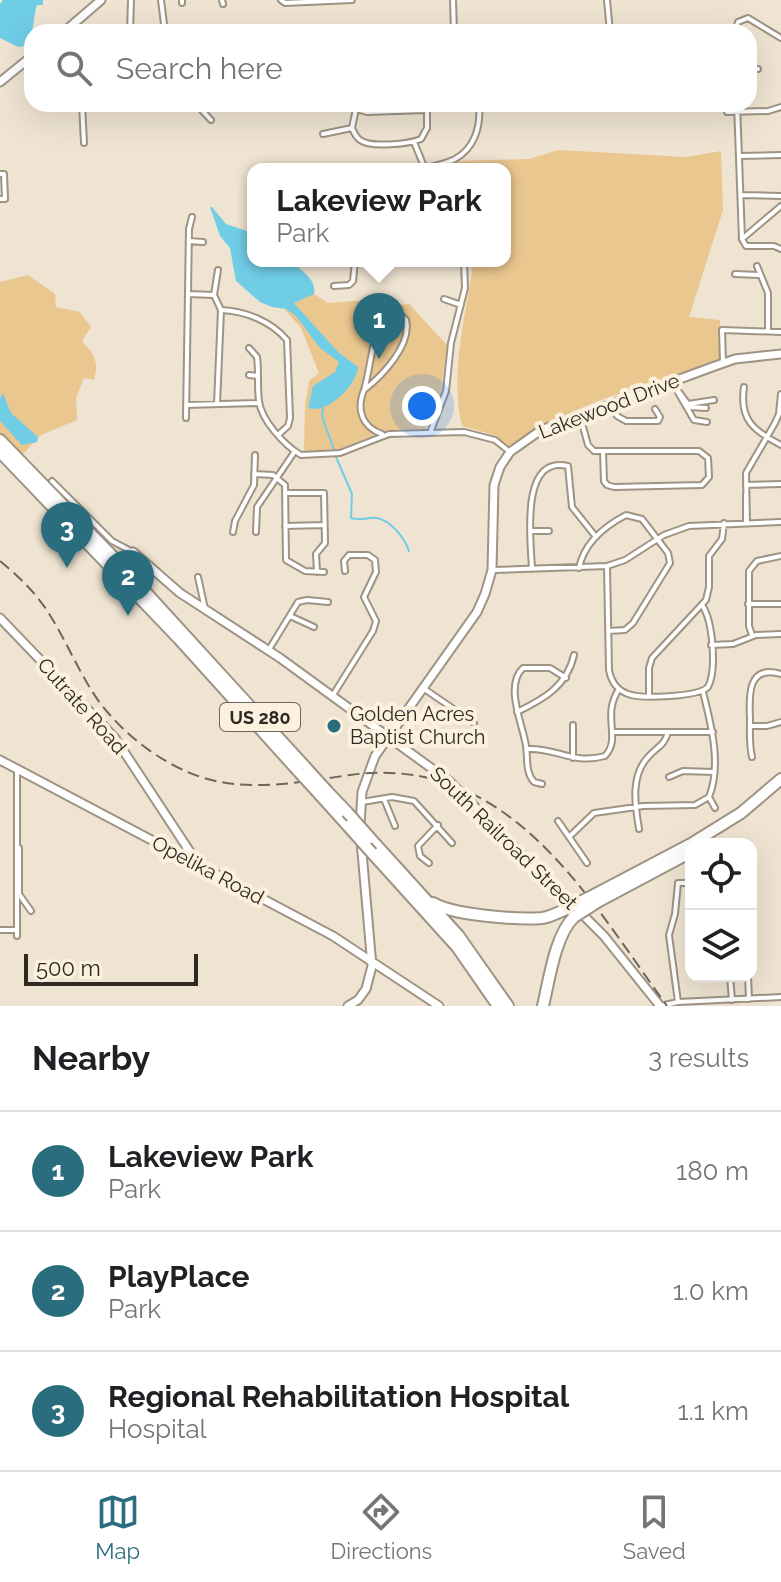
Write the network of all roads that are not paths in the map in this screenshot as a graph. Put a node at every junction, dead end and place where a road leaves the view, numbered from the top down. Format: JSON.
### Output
{"nodes":[{"id":1,"x":101,"y":0,"type":"edge"},
{"id":2,"x":131,"y":0,"type":"edge"},
{"id":3,"x":161,"y":0,"type":"edge"},
{"id":4,"x":281,"y":0,"type":"edge"},
{"id":5,"x":352,"y":0,"type":"edge"},
{"id":6,"x":453,"y":0,"type":"edge"},
{"id":7,"x":607,"y":0,"type":"edge"},
{"id":8,"x":76,"y":23,"type":"edge"},
{"id":9,"x":130,"y":24,"type":"edge"},
{"id":10,"x":163,"y":24,"type":"edge"},
{"id":11,"x":454,"y":24,"type":"edge"},
{"id":12,"x":609,"y":24,"type":"edge"},
{"id":13,"x":738,"y":24,"type":"edge"},
{"id":14,"x":781,"y":38,"type":"edge"},
{"id":15,"x":24,"y":62,"type":"edge"},
{"id":16,"x":0,"y":82,"type":"edge"},
{"id":17,"x":781,"y":107,"type":"edge"},
{"id":18,"x":757,"y":111,"type":"edge"},
{"id":19,"x":82,"y":112,"type":"edge"},
{"id":20,"x":204,"y":112,"type":"edge"},
{"id":21,"x":356,"y":112,"type":"edge"},
{"id":22,"x":426,"y":112,"type":"edge"},
{"id":23,"x":479,"y":112,"type":"edge"},
{"id":24,"x":727,"y":112,"type":"dead end"},
{"id":25,"x":737,"y":112,"type":"joint"},
{"id":26,"x":211,"y":120,"type":"dead end"},
{"id":27,"x":352,"y":128,"type":"junction"},
{"id":28,"x":323,"y":134,"type":"dead end"},
{"id":29,"x":414,"y":142,"type":"junction"},
{"id":30,"x":84,"y":143,"type":"dead end"},
{"id":31,"x":781,"y":155,"type":"edge"},
{"id":32,"x":739,"y":156,"type":"junction"},
{"id":33,"x":423,"y":163,"type":"edge"},
{"id":34,"x":444,"y":163,"type":"edge"},
{"id":35,"x":2,"y":184,"type":"edge"},
{"id":36,"x":741,"y":195,"type":"junction"},
{"id":37,"x":781,"y":196,"type":"edge"},
{"id":38,"x":0,"y":199,"type":"edge"},
{"id":39,"x":781,"y":206,"type":"edge"},
{"id":40,"x":192,"y":217,"type":"dead end"},
{"id":41,"x":742,"y":239,"type":"junction"},
{"id":42,"x":189,"y":241,"type":"junction"},
{"id":43,"x":203,"y":242,"type":"dead end"},
{"id":44,"x":781,"y":249,"type":"edge"},
{"id":45,"x":757,"y":266,"type":"dead end"},
{"id":46,"x":354,"y":267,"type":"edge"},
{"id":47,"x":465,"y":267,"type":"edge"},
{"id":48,"x":218,"y":270,"type":"dead end"},
{"id":49,"x":735,"y":274,"type":"dead end"},
{"id":50,"x":761,"y":277,"type":"junction"},
{"id":51,"x":334,"y":286,"type":"dead end"},
{"id":52,"x":188,"y":294,"type":"junction"},
{"id":53,"x":214,"y":295,"type":"junction"},
{"id":54,"x":444,"y":299,"type":"dead end"},
{"id":55,"x":461,"y":305,"type":"junction"},
{"id":56,"x":221,"y":310,"type":"junction"},
{"id":57,"x":768,"y":331,"type":"junction"},
{"id":58,"x":781,"y":332,"type":"edge"},
{"id":59,"x":249,"y":348,"type":"dead end"},
{"id":60,"x":781,"y":354,"type":"edge"},
{"id":61,"x":723,"y":363,"type":"junction"},
{"id":62,"x":249,"y":375,"type":"dead end"},
{"id":63,"x":258,"y":376,"type":"junction"},
{"id":64,"x":672,"y":382,"type":"junction"},
{"id":65,"x":744,"y":387,"type":"dead end"},
{"id":66,"x":364,"y":390,"type":"junction"},
{"id":67,"x":781,"y":394,"type":"edge"},
{"id":68,"x":714,"y":400,"type":"dead end"},
{"id":69,"x":259,"y":403,"type":"junction"},
{"id":70,"x":217,"y":404,"type":"junction"},
{"id":71,"x":613,"y":404,"type":"junction"},
{"id":72,"x":688,"y":404,"type":"junction"},
{"id":73,"x":186,"y":405,"type":"junction"},
{"id":74,"x":706,"y":408,"type":"dead end"},
{"id":75,"x":655,"y":409,"type":"dead end"},
{"id":76,"x":580,"y":416,"type":"junction"},
{"id":77,"x":186,"y":418,"type":"dead end"},
{"id":78,"x":707,"y":422,"type":"dead end"},
{"id":79,"x":430,"y":433,"type":"junction"},
{"id":80,"x":279,"y":434,"type":"junction"},
{"id":81,"x":385,"y":435,"type":"junction"},
{"id":82,"x":767,"y":438,"type":"junction"},
{"id":83,"x":0,"y":440,"type":"edge"},
{"id":84,"x":781,"y":445,"type":"edge"},
{"id":85,"x":295,"y":451,"type":"junction"},
{"id":86,"x":0,"y":452,"type":"edge"},
{"id":87,"x":510,"y":452,"type":"junction"},
{"id":88,"x":603,"y":452,"type":"junction"},
{"id":89,"x":255,"y":455,"type":"dead end"},
{"id":90,"x":254,"y":474,"type":"junction"},
{"id":91,"x":278,"y":478,"type":"junction"},
{"id":92,"x":52,"y":481,"type":"dead end"},
{"id":93,"x":781,"y":484,"type":"edge"},
{"id":94,"x":746,"y":485,"type":"junction"},
{"id":95,"x":285,"y":493,"type":"junction"},
{"id":96,"x":781,"y":522,"type":"edge"},
{"id":97,"x":724,"y":523,"type":"junction"},
{"id":98,"x":747,"y":523,"type":"junction"},
{"id":99,"x":324,"y":525,"type":"junction"},
{"id":100,"x":285,"y":526,"type":"junction"},
{"id":101,"x":531,"y":531,"type":"junction"},
{"id":102,"x":549,"y":531,"type":"dead end"},
{"id":103,"x":233,"y":532,"type":"dead end"},
{"id":104,"x":256,"y":532,"type":"dead end"},
{"id":105,"x":596,"y":537,"type":"junction"},
{"id":106,"x":658,"y":538,"type":"junction"},
{"id":107,"x":133,"y":552,"type":"junction"},
{"id":108,"x":781,"y":556,"type":"edge"},
{"id":109,"x":607,"y":566,"type":"junction"},
{"id":110,"x":117,"y":567,"type":"junction"},
{"id":111,"x":579,"y":568,"type":"junction"},
{"id":112,"x":532,"y":569,"type":"junction"},
{"id":113,"x":492,"y":570,"type":"junction"},
{"id":114,"x":345,"y":571,"type":"dead end"},
{"id":115,"x":317,"y":572,"type":"junction"},
{"id":116,"x":324,"y":572,"type":"dead end"},
{"id":117,"x":198,"y":577,"type":"dead end"},
{"id":118,"x":328,"y":602,"type":"dead end"},
{"id":119,"x":748,"y":604,"type":"junction"},
{"id":120,"x":781,"y":604,"type":"edge"},
{"id":121,"x":702,"y":605,"type":"junction"},
{"id":122,"x":205,"y":611,"type":"junction"},
{"id":123,"x":290,"y":616,"type":"junction"},
{"id":124,"x":0,"y":618,"type":"edge"},
{"id":125,"x":314,"y":627,"type":"dead end"},
{"id":126,"x":608,"y":631,"type":"junction"},
{"id":127,"x":781,"y":634,"type":"edge"},
{"id":128,"x":752,"y":635,"type":"junction"},
{"id":129,"x":711,"y":645,"type":"junction"},
{"id":130,"x":268,"y":651,"type":"junction"},
{"id":131,"x":574,"y":655,"type":"dead end"},
{"id":132,"x":781,"y":674,"type":"edge"},
{"id":133,"x":566,"y":678,"type":"junction"},
{"id":134,"x":423,"y":688,"type":"junction"},
{"id":135,"x":619,"y":689,"type":"junction"},
{"id":136,"x":703,"y":692,"type":"junction"},
{"id":137,"x":333,"y":695,"type":"junction"},
{"id":138,"x":649,"y":696,"type":"junction"},
{"id":139,"x":517,"y":712,"type":"junction"},
{"id":140,"x":781,"y":722,"type":"edge"},
{"id":141,"x":474,"y":723,"type":"dead end"},
{"id":142,"x":573,"y":725,"type":"dead end"},
{"id":143,"x":750,"y":726,"type":"junction"},
{"id":144,"x":612,"y":732,"type":"junction"},
{"id":145,"x":668,"y":732,"type":"junction"},
{"id":146,"x":713,"y":732,"type":"junction"},
{"id":147,"x":388,"y":737,"type":"junction"},
{"id":148,"x":527,"y":752,"type":"junction"},
{"id":149,"x":752,"y":757,"type":"dead end"},
{"id":150,"x":573,"y":758,"type":"junction"},
{"id":151,"x":0,"y":760,"type":"edge"},
{"id":152,"x":17,"y":769,"type":"junction"},
{"id":153,"x":713,"y":772,"type":"junction"},
{"id":154,"x":669,"y":777,"type":"dead end"},
{"id":155,"x":781,"y":779,"type":"edge"},
{"id":156,"x":542,"y":784,"type":"dead end"},
{"id":157,"x":781,"y":789,"type":"edge"},
{"id":158,"x":323,"y":793,"type":"junction"},
{"id":159,"x":709,"y":797,"type":"junction"},
{"id":160,"x":384,"y":799,"type":"junction"},
{"id":161,"x":360,"y":802,"type":"junction"},
{"id":162,"x":636,"y":807,"type":"junction"},
{"id":163,"x":715,"y":808,"type":"dead end"},
{"id":164,"x":558,"y":821,"type":"dead end"},
{"id":165,"x":438,"y":825,"type":"junction"},
{"id":166,"x":395,"y":826,"type":"dead end"},
{"id":167,"x":639,"y":829,"type":"dead end"},
{"id":168,"x":569,"y":837,"type":"junction"},
{"id":169,"x":701,"y":838,"type":"edge"},
{"id":170,"x":715,"y":838,"type":"edge"},
{"id":171,"x":182,"y":840,"type":"junction"},
{"id":172,"x":452,"y":843,"type":"dead end"},
{"id":173,"x":18,"y":846,"type":"junction"},
{"id":174,"x":685,"y":847,"type":"edge"},
{"id":175,"x":176,"y":852,"type":"junction"},
{"id":176,"x":685,"y":855,"type":"edge"},
{"id":177,"x":194,"y":862,"type":"junction"},
{"id":178,"x":429,"y":863,"type":"dead end"},
{"id":179,"x":587,"y":863,"type":"dead end"},
{"id":180,"x":685,"y":883,"type":"edge"},
{"id":181,"x":20,"y":897,"type":"junction"},
{"id":182,"x":425,"y":897,"type":"junction"},
{"id":183,"x":597,"y":898,"type":"junction"},
{"id":184,"x":30,"y":899,"type":"dead end"},
{"id":185,"x":31,"y":911,"type":"dead end"},
{"id":186,"x":571,"y":912,"type":"junction"},
{"id":187,"x":457,"y":913,"type":"junction"},
{"id":188,"x":442,"y":923,"type":"junction"},
{"id":189,"x":0,"y":930,"type":"edge"},
{"id":190,"x":369,"y":947,"type":"junction"},
{"id":191,"x":359,"y":951,"type":"junction"},
{"id":192,"x":371,"y":959,"type":"junction"},
{"id":193,"x":385,"y":968,"type":"junction"},
{"id":194,"x":371,"y":971,"type":"junction"},
{"id":195,"x":730,"y":982,"type":"edge"},
{"id":196,"x":748,"y":982,"type":"edge"},
{"id":197,"x":412,"y":987,"type":"junction"},
{"id":198,"x":781,"y":997,"type":"edge"},
{"id":199,"x":749,"y":999,"type":"junction"},
{"id":200,"x":732,"y":1000,"type":"junction"},
{"id":201,"x":675,"y":1004,"type":"edge"},
{"id":202,"x":348,"y":1006,"type":"edge"},
{"id":203,"x":432,"y":1006,"type":"edge"},
{"id":204,"x":439,"y":1006,"type":"edge"},
{"id":205,"x":498,"y":1006,"type":"edge"},
{"id":206,"x":508,"y":1006,"type":"edge"},
{"id":207,"x":543,"y":1006,"type":"edge"},
{"id":208,"x":660,"y":1006,"type":"edge"}],
"edges":[{"from":1,"to":8,"type":"street"},
{"from":2,"to":9,"type":"street"},
{"from":3,"to":10,"type":"street"},
{"from":4,"to":5,"type":"street"},
{"from":6,"to":11,"type":"street"},
{"from":7,"to":12,"type":"street"},
{"from":13,"to":14,"type":"street"},
{"from":15,"to":16,"type":"street"},
{"from":17,"to":18,"type":"street"},
{"from":19,"to":30,"type":"street"},
{"from":20,"to":26,"type":"street"},
{"from":21,"to":27,"type":"street"},
{"from":22,"to":29,"type":"street"},
{"from":23,"to":34,"type":"street"},
{"from":24,"to":25,"type":"street"},
{"from":25,"to":32,"type":"street"},
{"from":27,"to":28,"type":"street"},
{"from":27,"to":29,"type":"street"},
{"from":29,"to":33,"type":"street"},
{"from":31,"to":32,"type":"street"},
{"from":32,"to":36,"type":"street"},
{"from":35,"to":38,"type":"street"},
{"from":36,"to":37,"type":"street"},
{"from":36,"to":41,"type":"street"},
{"from":39,"to":41,"type":"street"},
{"from":40,"to":42,"type":"street"},
{"from":41,"to":44,"type":"street"},
{"from":42,"to":43,"type":"street"},
{"from":42,"to":52,"type":"street"},
{"from":45,"to":50,"type":"street"},
{"from":46,"to":51,"type":"street"},
{"from":47,"to":55,"type":"street"},
{"from":48,"to":53,"type":"street"},
{"from":49,"to":50,"type":"street"},
{"from":50,"to":57,"type":"street"},
{"from":52,"to":53,"type":"street"},
{"from":52,"to":73,"type":"street"},
{"from":53,"to":56,"type":"street"},
{"from":54,"to":55,"type":"street"},
{"from":55,"to":79,"type":"street"},
{"from":56,"to":70,"type":"street"},
{"from":56,"to":80,"type":"street"},
{"from":57,"to":58,"type":"street"},
{"from":57,"to":61,"type":"street"},
{"from":59,"to":63,"type":"street"},
{"from":60,"to":61,"type":"street","name":"Lakewood Drive"},
{"from":61,"to":64,"type":"street","name":"Lakewood Drive"},
{"from":62,"to":63,"type":"street"},
{"from":63,"to":69,"type":"street"},
{"from":64,"to":71,"type":"street","name":"Lakewood Drive"},
{"from":64,"to":72,"type":"street"},
{"from":64,"to":78,"type":"street"},
{"from":65,"to":82,"type":"street"},
{"from":66,"to":66,"type":"street"},
{"from":66,"to":81,"type":"street"},
{"from":67,"to":82,"type":"street"},
{"from":68,"to":72,"type":"street"},
{"from":69,"to":70,"type":"street"},
{"from":69,"to":80,"type":"street"},
{"from":70,"to":73,"type":"street"},
{"from":71,"to":75,"type":"street"},
{"from":71,"to":76,"type":"street","name":"Lakewood Drive"},
{"from":72,"to":74,"type":"street"},
{"from":73,"to":77,"type":"street"},
{"from":76,"to":87,"type":"street","name":"Lakewood Drive"},
{"from":76,"to":88,"type":"street"},
{"from":79,"to":81,"type":"street"},
{"from":79,"to":87,"type":"street"},
{"from":80,"to":85,"type":"street"},
{"from":81,"to":85,"type":"street"},
{"from":82,"to":84,"type":"street"},
{"from":82,"to":94,"type":"street"},
{"from":83,"to":110,"type":"highway","number":"US 280"},
{"from":85,"to":91,"type":"street"},
{"from":86,"to":110,"type":"highway","number":"US 280"},
{"from":87,"to":113,"type":"street"},
{"from":88,"to":88,"type":"street"},
{"from":89,"to":90,"type":"street"},
{"from":90,"to":91,"type":"street"},
{"from":90,"to":103,"type":"street"},
{"from":91,"to":95,"type":"street"},
{"from":91,"to":104,"type":"street"},
{"from":92,"to":107,"type":"street","name":"South Railroad Street"},
{"from":93,"to":94,"type":"street"},
{"from":94,"to":98,"type":"street"},
{"from":95,"to":99,"type":"street"},
{"from":95,"to":100,"type":"street"},
{"from":96,"to":98,"type":"street"},
{"from":97,"to":98,"type":"street"},
{"from":97,"to":106,"type":"street"},
{"from":97,"to":121,"type":"street"},
{"from":99,"to":100,"type":"street"},
{"from":99,"to":115,"type":"street"},
{"from":100,"to":115,"type":"street"},
{"from":101,"to":102,"type":"street"},
{"from":101,"to":105,"type":"street"},
{"from":101,"to":112,"type":"street"},
{"from":105,"to":106,"type":"street"},
{"from":105,"to":111,"type":"street"},
{"from":106,"to":109,"type":"street"},
{"from":106,"to":126,"type":"street"},
{"from":107,"to":110,"type":"street"},
{"from":107,"to":122,"type":"street","name":"South Railroad Street"},
{"from":108,"to":119,"type":"street"},
{"from":109,"to":111,"type":"street"},
{"from":109,"to":126,"type":"street"},
{"from":110,"to":158,"type":"highway","number":"US 280","bridge":true},
{"from":111,"to":112,"type":"street"},
{"from":112,"to":113,"type":"street"},
{"from":113,"to":134,"type":"street"},
{"from":114,"to":137,"type":"street"},
{"from":115,"to":116,"type":"street"},
{"from":117,"to":122,"type":"street"},
{"from":118,"to":123,"type":"street"},
{"from":119,"to":120,"type":"street"},
{"from":119,"to":128,"type":"street"},
{"from":121,"to":129,"type":"street"},
{"from":121,"to":138,"type":"street"},
{"from":122,"to":130,"type":"street","name":"South Railroad Street"},
{"from":123,"to":125,"type":"street"},
{"from":123,"to":130,"type":"street"},
{"from":124,"to":171,"type":"street","name":"Cutrate Road"},
{"from":126,"to":135,"type":"street"},
{"from":127,"to":128,"type":"street"},
{"from":128,"to":129,"type":"street"},
{"from":129,"to":136,"type":"street"},
{"from":130,"to":137,"type":"street","name":"South Railroad Street"},
{"from":131,"to":133,"type":"street"},
{"from":132,"to":143,"type":"street"},
{"from":133,"to":139,"type":"street"},
{"from":133,"to":139,"type":"street"},
{"from":134,"to":141,"type":"street"},
{"from":134,"to":147,"type":"street"},
{"from":135,"to":138,"type":"street"},
{"from":135,"to":144,"type":"street"},
{"from":136,"to":138,"type":"street"},
{"from":136,"to":146,"type":"street"},
{"from":137,"to":147,"type":"street","name":"South Railroad Street"},
{"from":139,"to":148,"type":"street"},
{"from":140,"to":143,"type":"street"},
{"from":142,"to":150,"type":"street"},
{"from":143,"to":149,"type":"street"},
{"from":144,"to":145,"type":"street"},
{"from":144,"to":150,"type":"street"},
{"from":145,"to":146,"type":"street"},
{"from":145,"to":162,"type":"street"},
{"from":146,"to":153,"type":"street"},
{"from":147,"to":161,"type":"street"},
{"from":147,"to":208,"type":"street","name":"South Railroad Street"},
{"from":148,"to":150,"type":"street"},
{"from":148,"to":156,"type":"street"},
{"from":151,"to":152,"type":"street","name":"Opelika Road"},
{"from":152,"to":173,"type":"street"},
{"from":152,"to":175,"type":"street","name":"Opelika Road"},
{"from":153,"to":154,"type":"street"},
{"from":153,"to":159,"type":"street"},
{"from":155,"to":169,"type":"highway"},
{"from":157,"to":170,"type":"highway"},
{"from":158,"to":182,"type":"highway","number":"US 280","bridge":true},
{"from":158,"to":188,"type":"highway","number":"US 280","bridge":true},
{"from":159,"to":162,"type":"street"},
{"from":159,"to":163,"type":"street"},
{"from":160,"to":161,"type":"street"},
{"from":160,"to":165,"type":"street"},
{"from":160,"to":166,"type":"street"},
{"from":161,"to":190,"type":"street"},
{"from":162,"to":167,"type":"street"},
{"from":162,"to":168,"type":"street"},
{"from":164,"to":168,"type":"street"},
{"from":165,"to":172,"type":"street"},
{"from":165,"to":178,"type":"street"},
{"from":168,"to":179,"type":"street"},
{"from":171,"to":175,"type":"street"},
{"from":171,"to":177,"type":"street","name":"Cutrate Road"},
{"from":173,"to":181,"type":"street"},
{"from":173,"to":189,"type":"street"},
{"from":174,"to":183,"type":"highway"},
{"from":175,"to":177,"type":"street","name":"Opelika Road"},
{"from":176,"to":183,"type":"highway"},
{"from":177,"to":191,"type":"street","name":"Opelika Road"},
{"from":180,"to":201,"type":"street"},
{"from":181,"to":184,"type":"street"},
{"from":181,"to":185,"type":"street"},
{"from":182,"to":187,"type":"highway"},
{"from":182,"to":188,"type":"highway","number":"US 280"},
{"from":183,"to":186,"type":"highway","bridge":true},
{"from":186,"to":187,"type":"highway"},
{"from":186,"to":207,"type":"highway"},
{"from":187,"to":188,"type":"highway"},
{"from":188,"to":205,"type":"highway"},
{"from":188,"to":206,"type":"highway","number":"US 280"},
{"from":190,"to":191,"type":"street"},
{"from":190,"to":192,"type":"street"},
{"from":191,"to":192,"type":"street","name":"Opelika Road"},
{"from":192,"to":193,"type":"street","name":"Opelika Road"},
{"from":192,"to":194,"type":"street"},
{"from":193,"to":194,"type":"street"},
{"from":193,"to":197,"type":"street","name":"Opelika Road"},
{"from":194,"to":202,"type":"street"},
{"from":195,"to":200,"type":"street"},
{"from":196,"to":199,"type":"street"},
{"from":197,"to":203,"type":"street","name":"Opelika Road"},
{"from":197,"to":204,"type":"street","name":"Opelika Road"},
{"from":198,"to":199,"type":"street"},
{"from":199,"to":200,"type":"street"},
{"from":200,"to":201,"type":"street"},
{"from":201,"to":208,"type":"street"}]}
